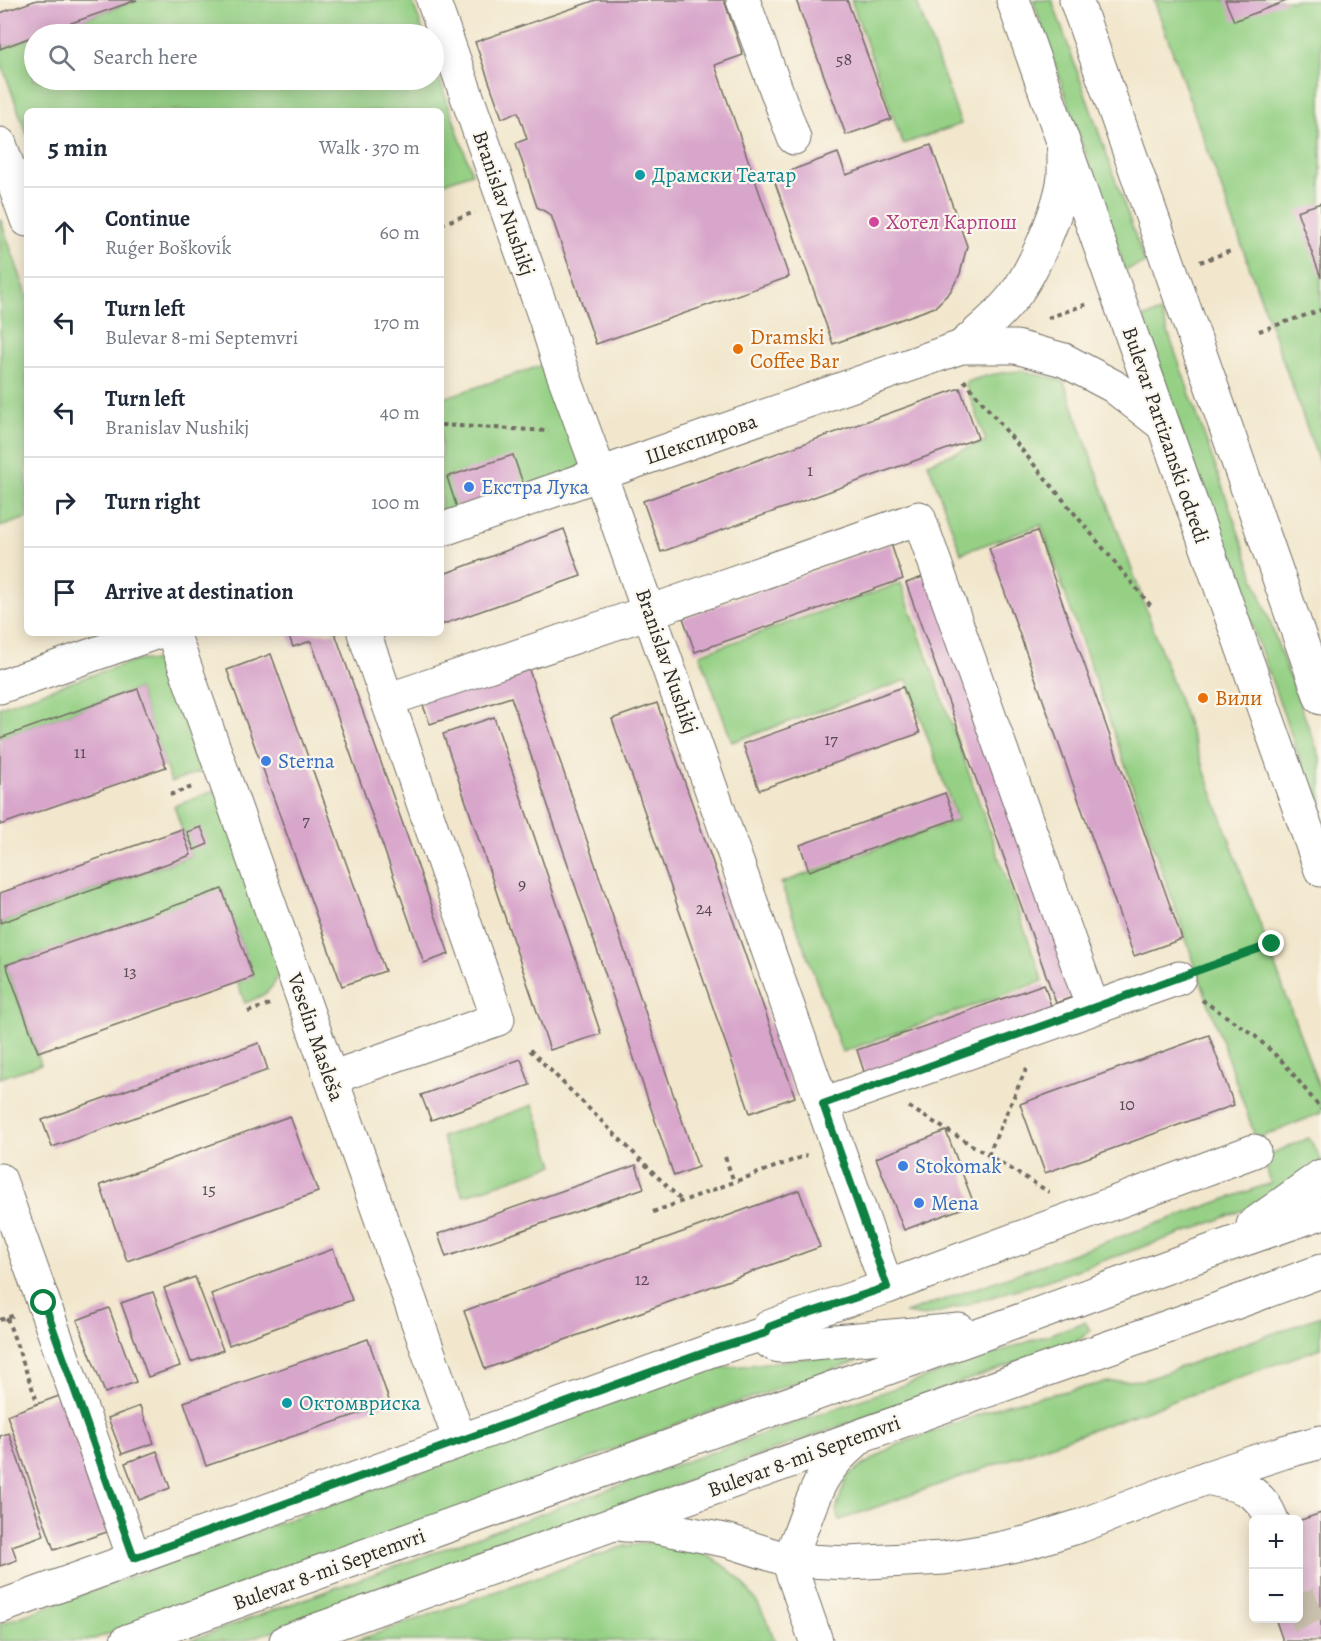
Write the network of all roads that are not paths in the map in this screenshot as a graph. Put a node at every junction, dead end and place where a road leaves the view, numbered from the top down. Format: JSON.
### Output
{"nodes":[{"id":1,"x":433,"y":0,"type":"edge"},
{"id":2,"x":743,"y":0,"type":"edge"},
{"id":3,"x":1013,"y":0,"type":"edge"},
{"id":4,"x":1076,"y":0,"type":"edge"},
{"id":5,"x":441,"y":24,"type":"edge"},
{"id":6,"x":444,"y":32,"type":"edge"},
{"id":7,"x":794,"y":138,"type":"dead end"},
{"id":8,"x":1064,"y":143,"type":"junction"},
{"id":9,"x":0,"y":144,"type":"edge"},
{"id":10,"x":24,"y":212,"type":"edge"},
{"id":11,"x":952,"y":350,"type":"junction"},
{"id":12,"x":1162,"y":425,"type":"junction"},
{"id":13,"x":600,"y":474,"type":"junction"},
{"id":14,"x":444,"y":529,"type":"edge"},
{"id":15,"x":649,"y":612,"type":"junction"},
{"id":16,"x":146,"y":636,"type":"edge"},
{"id":17,"x":174,"y":636,"type":"edge"},
{"id":18,"x":365,"y":636,"type":"edge"},
{"id":19,"x":0,"y":687,"type":"edge"},
{"id":20,"x":1321,"y":698,"type":"edge"},
{"id":21,"x":387,"y":700,"type":"junction"},
{"id":22,"x":1321,"y":870,"type":"edge"},
{"id":23,"x":1171,"y":980,"type":"road end"},
{"id":24,"x":1093,"y":1008,"type":"junction"},
{"id":25,"x":331,"y":1078,"type":"junction"},
{"id":26,"x":823,"y":1104,"type":"junction"},
{"id":27,"x":1254,"y":1151,"type":"dead end"},
{"id":28,"x":1321,"y":1176,"type":"edge"},
{"id":29,"x":0,"y":1180,"type":"edge"},
{"id":30,"x":1321,"y":1213,"type":"edge"},
{"id":31,"x":1222,"y":1246,"type":"junction"},
{"id":32,"x":1321,"y":1271,"type":"edge"},
{"id":33,"x":887,"y":1287,"type":"junction"},
{"id":34,"x":1321,"y":1296,"type":"edge"},
{"id":35,"x":1210,"y":1312,"type":"junction"},
{"id":36,"x":1005,"y":1326,"type":"junction"},
{"id":37,"x":766,"y":1333,"type":"junction"},
{"id":38,"x":861,"y":1435,"type":"junction"},
{"id":39,"x":460,"y":1441,"type":"junction"},
{"id":40,"x":1321,"y":1442,"type":"edge"},
{"id":41,"x":1206,"y":1478,"type":"junction"},
{"id":42,"x":1270,"y":1515,"type":"edge"},
{"id":43,"x":614,"y":1524,"type":"junction"},
{"id":44,"x":134,"y":1558,"type":"junction"},
{"id":45,"x":788,"y":1560,"type":"junction"},
{"id":46,"x":0,"y":1607,"type":"edge"},
{"id":47,"x":127,"y":1641,"type":"edge"},
{"id":48,"x":286,"y":1641,"type":"edge"},
{"id":49,"x":816,"y":1641,"type":"edge"}],
"edges":[{"from":1,"to":5,"type":"street","name":"Branislav Nushikj"},
{"from":2,"to":7,"type":"street"},
{"from":3,"to":8,"type":"street","name":"Bulevar Partizanski odredi"},
{"from":4,"to":20,"type":"street"},
{"from":6,"to":13,"type":"street","name":"Branislav Nushikj"},
{"from":8,"to":11,"type":"street","name":"Шекспирова"},
{"from":8,"to":12,"type":"street","name":"Bulevar Partizanski odredi"},
{"from":9,"to":10,"type":"street"},
{"from":11,"to":12,"type":"street","name":"Шекспирова"},
{"from":11,"to":13,"type":"street","name":"Шекспирова"},
{"from":12,"to":22,"type":"street","name":"Bulevar Partizanski odredi"},
{"from":13,"to":14,"type":"street","name":"Шекспирова"},
{"from":13,"to":15,"type":"street","name":"Branislav Nushikj"},
{"from":15,"to":21,"type":"street"},
{"from":15,"to":24,"type":"street"},
{"from":15,"to":26,"type":"street","name":"Branislav Nushikj"},
{"from":16,"to":19,"type":"street"},
{"from":17,"to":25,"type":"street","name":"Veselin Masleša"},
{"from":18,"to":21,"type":"street"},
{"from":21,"to":25,"type":"street"},
{"from":23,"to":24,"type":"street"},
{"from":24,"to":26,"type":"street"},
{"from":25,"to":39,"type":"street","name":"Veselin Masleša"},
{"from":26,"to":33,"type":"street","name":"Branislav Nushikj"},
{"from":27,"to":33,"type":"street"},
{"from":28,"to":31,"type":"street"},
{"from":29,"to":44,"type":"street"},
{"from":30,"to":31,"type":"street","name":"Bulevar 8-mi Septemvri"},
{"from":31,"to":36,"type":"street","name":"Bulevar 8-mi Septemvri"},
{"from":32,"to":35,"type":"street","name":"Bulevar 8-mi Septemvri"},
{"from":33,"to":37,"type":"street"},
{"from":34,"to":35,"type":"street"},
{"from":35,"to":38,"type":"street","name":"Bulevar 8-mi Septemvri"},
{"from":36,"to":37,"type":"street","name":"Bulevar 8-mi Septemvri"},
{"from":36,"to":47,"type":"street","name":"Bulevar 8-mi Septemvri"},
{"from":37,"to":39,"type":"street"},
{"from":38,"to":43,"type":"street","name":"Bulevar 8-mi Septemvri"},
{"from":38,"to":45,"type":"street"},
{"from":39,"to":44,"type":"street"},
{"from":40,"to":41,"type":"street"},
{"from":41,"to":42,"type":"street"},
{"from":41,"to":45,"type":"street"},
{"from":43,"to":45,"type":"street"},
{"from":43,"to":48,"type":"street","name":"Bulevar 8-mi Septemvri"},
{"from":44,"to":46,"type":"street"},
{"from":45,"to":49,"type":"street"}]}
